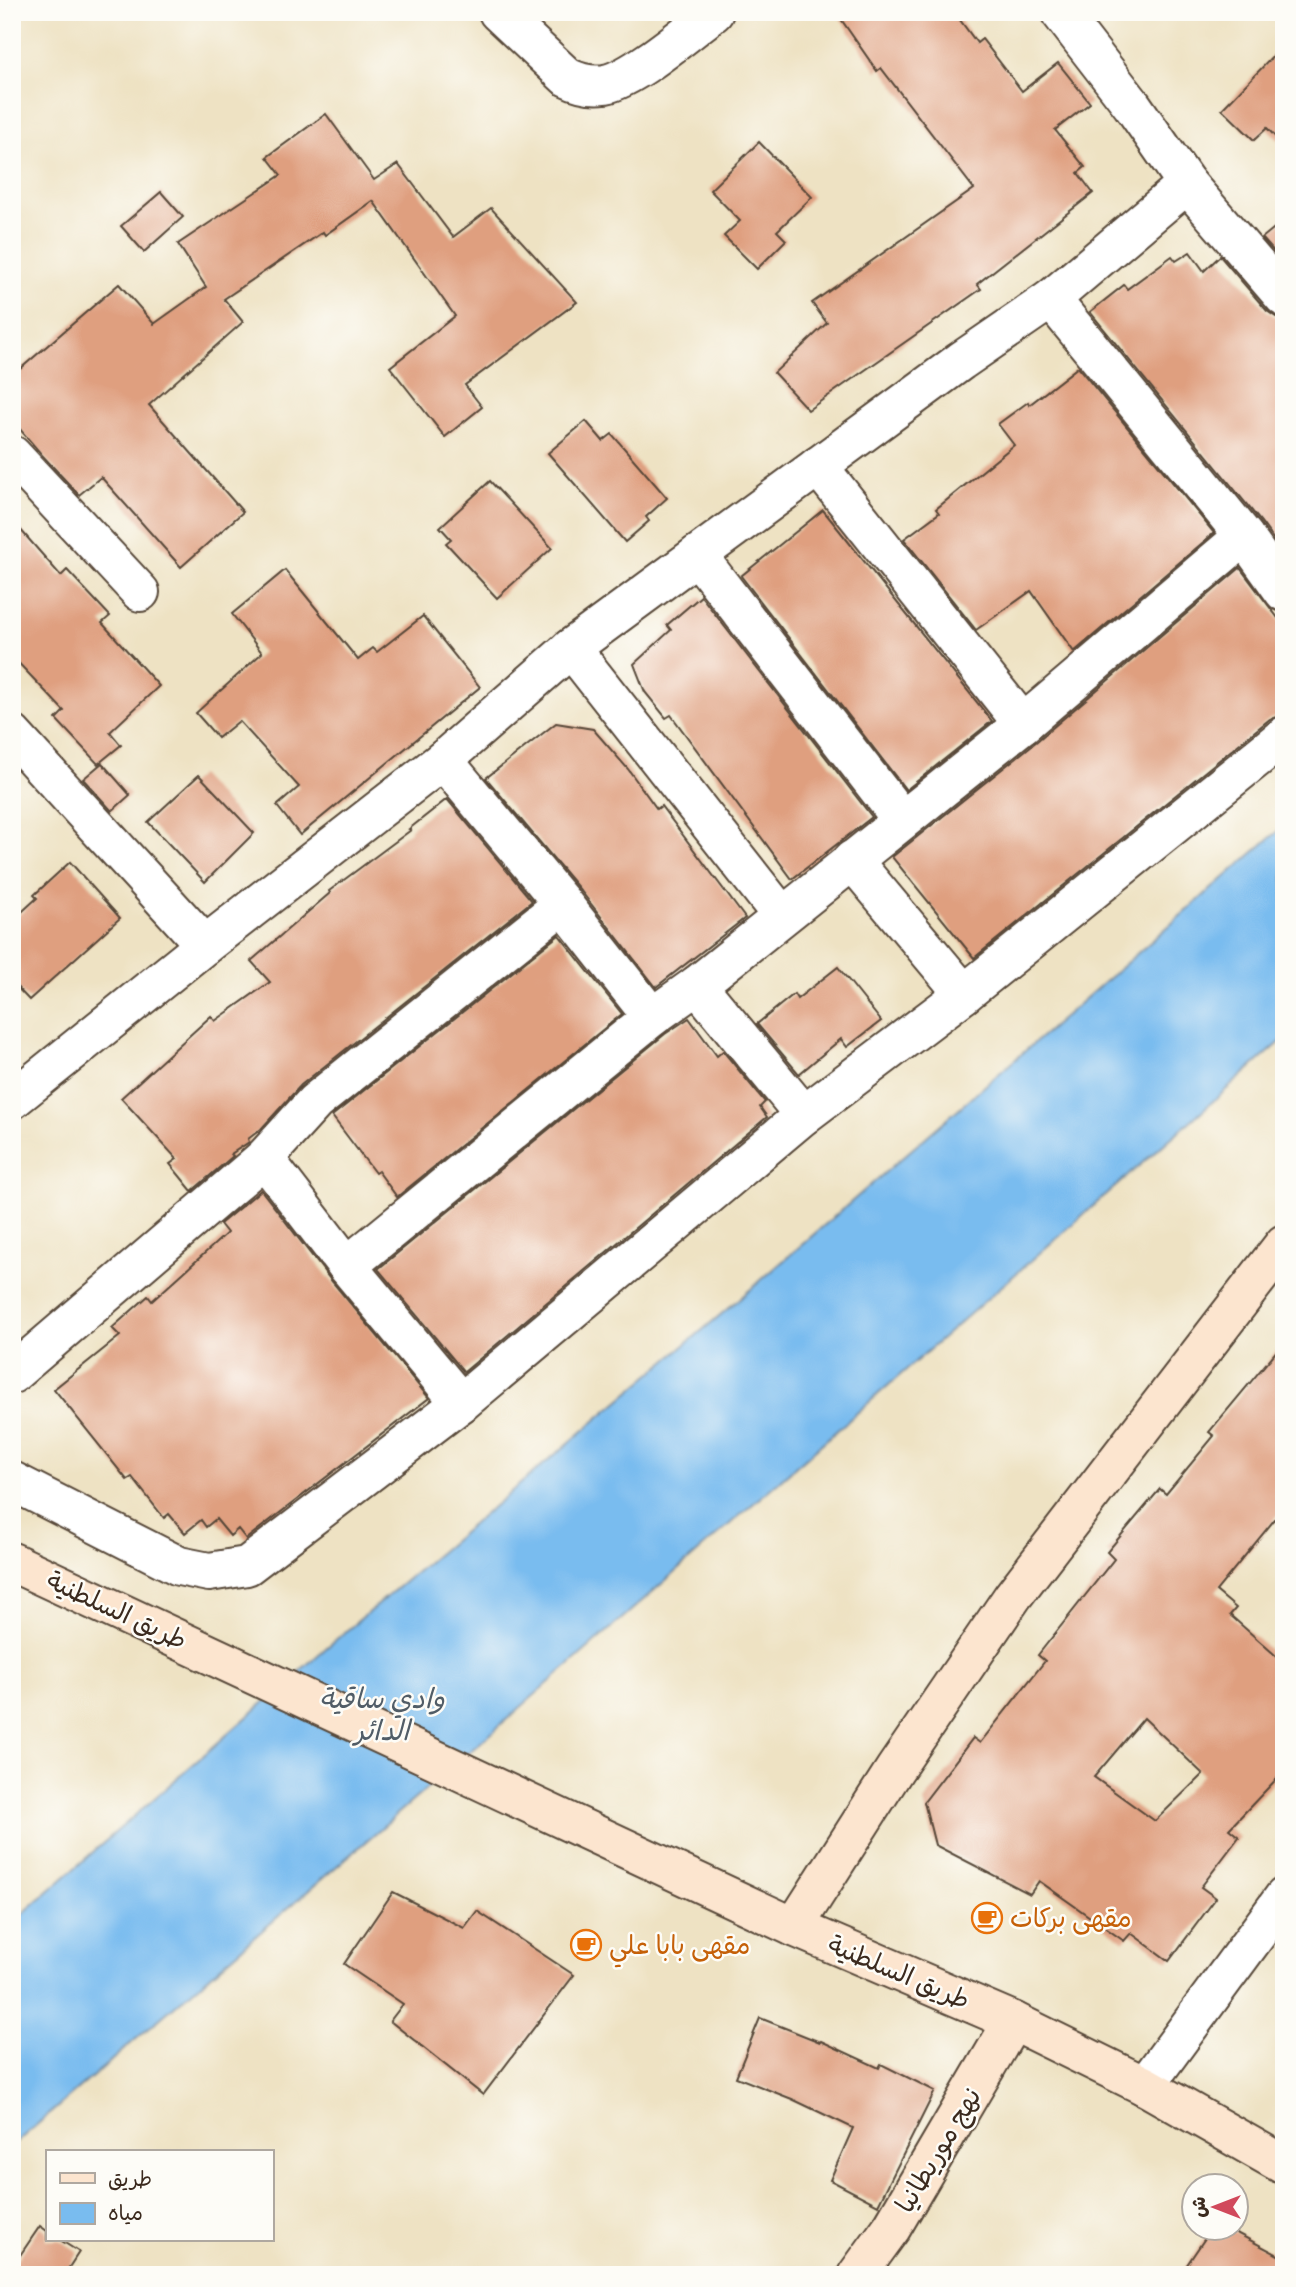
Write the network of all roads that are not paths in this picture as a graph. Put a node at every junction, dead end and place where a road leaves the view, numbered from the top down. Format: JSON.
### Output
{"nodes":[{"id":1,"x":498,"y":12,"type":"edge"},
{"id":2,"x":714,"y":12,"type":"edge"},
{"id":3,"x":1060,"y":12,"type":"edge"},
{"id":4,"x":1187,"y":184,"type":"junction"},
{"id":5,"x":1284,"y":297,"type":"edge"},
{"id":6,"x":1051,"y":299,"type":"junction"},
{"id":7,"x":12,"y":455,"type":"edge"},
{"id":8,"x":818,"y":466,"type":"junction"},
{"id":9,"x":1244,"y":536,"type":"junction"},
{"id":10,"x":697,"y":555,"type":"junction"},
{"id":11,"x":140,"y":592,"type":"dead end"},
{"id":12,"x":1284,"y":592,"type":"edge"},
{"id":13,"x":571,"y":648,"type":"junction"},
{"id":14,"x":1023,"y":724,"type":"junction"},
{"id":15,"x":12,"y":734,"type":"edge"},
{"id":16,"x":1284,"y":736,"type":"edge"},
{"id":17,"x":443,"y":760,"type":"junction"},
{"id":18,"x":902,"y":820,"type":"junction"},
{"id":19,"x":852,"y":860,"type":"junction"},
{"id":20,"x":563,"y":904,"type":"junction"},
{"id":21,"x":782,"y":916,"type":"junction"},
{"id":22,"x":205,"y":945,"type":"junction"},
{"id":23,"x":697,"y":985,"type":"junction"},
{"id":24,"x":964,"y":994,"type":"junction"},
{"id":25,"x":652,"y":1017,"type":"junction"},
{"id":26,"x":12,"y":1100,"type":"edge"},
{"id":27,"x":804,"y":1115,"type":"junction"},
{"id":28,"x":264,"y":1158,"type":"junction"},
{"id":29,"x":1284,"y":1244,"type":"edge"},
{"id":30,"x":347,"y":1266,"type":"junction"},
{"id":31,"x":12,"y":1374,"type":"edge"},
{"id":32,"x":461,"y":1403,"type":"junction"},
{"id":33,"x":12,"y":1481,"type":"edge"},
{"id":34,"x":12,"y":1562,"type":"edge"},
{"id":35,"x":1284,"y":1898,"type":"edge"},
{"id":36,"x":794,"y":1927,"type":"junction"},
{"id":37,"x":1013,"y":2021,"type":"junction"},
{"id":38,"x":1145,"y":2086,"type":"junction"},
{"id":39,"x":1284,"y":2165,"type":"edge"},
{"id":40,"x":857,"y":2275,"type":"edge"}],
"edges":[{"from":1,"to":2,"type":"street"},
{"from":3,"to":4,"type":"street"},
{"from":4,"to":5,"type":"street"},
{"from":4,"to":6,"type":"street"},
{"from":6,"to":8,"type":"street"},
{"from":6,"to":9,"type":"street"},
{"from":7,"to":11,"type":"street"},
{"from":8,"to":10,"type":"street"},
{"from":8,"to":14,"type":"street"},
{"from":9,"to":12,"type":"street"},
{"from":9,"to":14,"type":"street"},
{"from":10,"to":13,"type":"street"},
{"from":10,"to":18,"type":"street"},
{"from":13,"to":17,"type":"street"},
{"from":13,"to":21,"type":"street"},
{"from":14,"to":18,"type":"street"},
{"from":15,"to":22,"type":"street"},
{"from":16,"to":24,"type":"street"},
{"from":17,"to":20,"type":"street"},
{"from":17,"to":22,"type":"street"},
{"from":18,"to":19,"type":"street"},
{"from":19,"to":21,"type":"street"},
{"from":19,"to":24,"type":"street"},
{"from":20,"to":25,"type":"street"},
{"from":20,"to":28,"type":"street"},
{"from":21,"to":23,"type":"street"},
{"from":22,"to":26,"type":"street"},
{"from":23,"to":25,"type":"street"},
{"from":23,"to":27,"type":"street"},
{"from":24,"to":27,"type":"street"},
{"from":25,"to":30,"type":"street"},
{"from":27,"to":32,"type":"street"},
{"from":28,"to":30,"type":"street"},
{"from":28,"to":31,"type":"street"},
{"from":29,"to":36,"type":"main road"},
{"from":30,"to":32,"type":"street"},
{"from":32,"to":33,"type":"street"},
{"from":34,"to":36,"type":"main road","name":"طريق السلطنية"},
{"from":35,"to":38,"type":"street"},
{"from":36,"to":37,"type":"main road","name":"طريق السلطنية"},
{"from":37,"to":38,"type":"main road","name":"طريق السلطنية"},
{"from":37,"to":40,"type":"main road","name":"نهج موريطانيا"},
{"from":38,"to":39,"type":"main road","name":"طريق السلطنية"}]}
